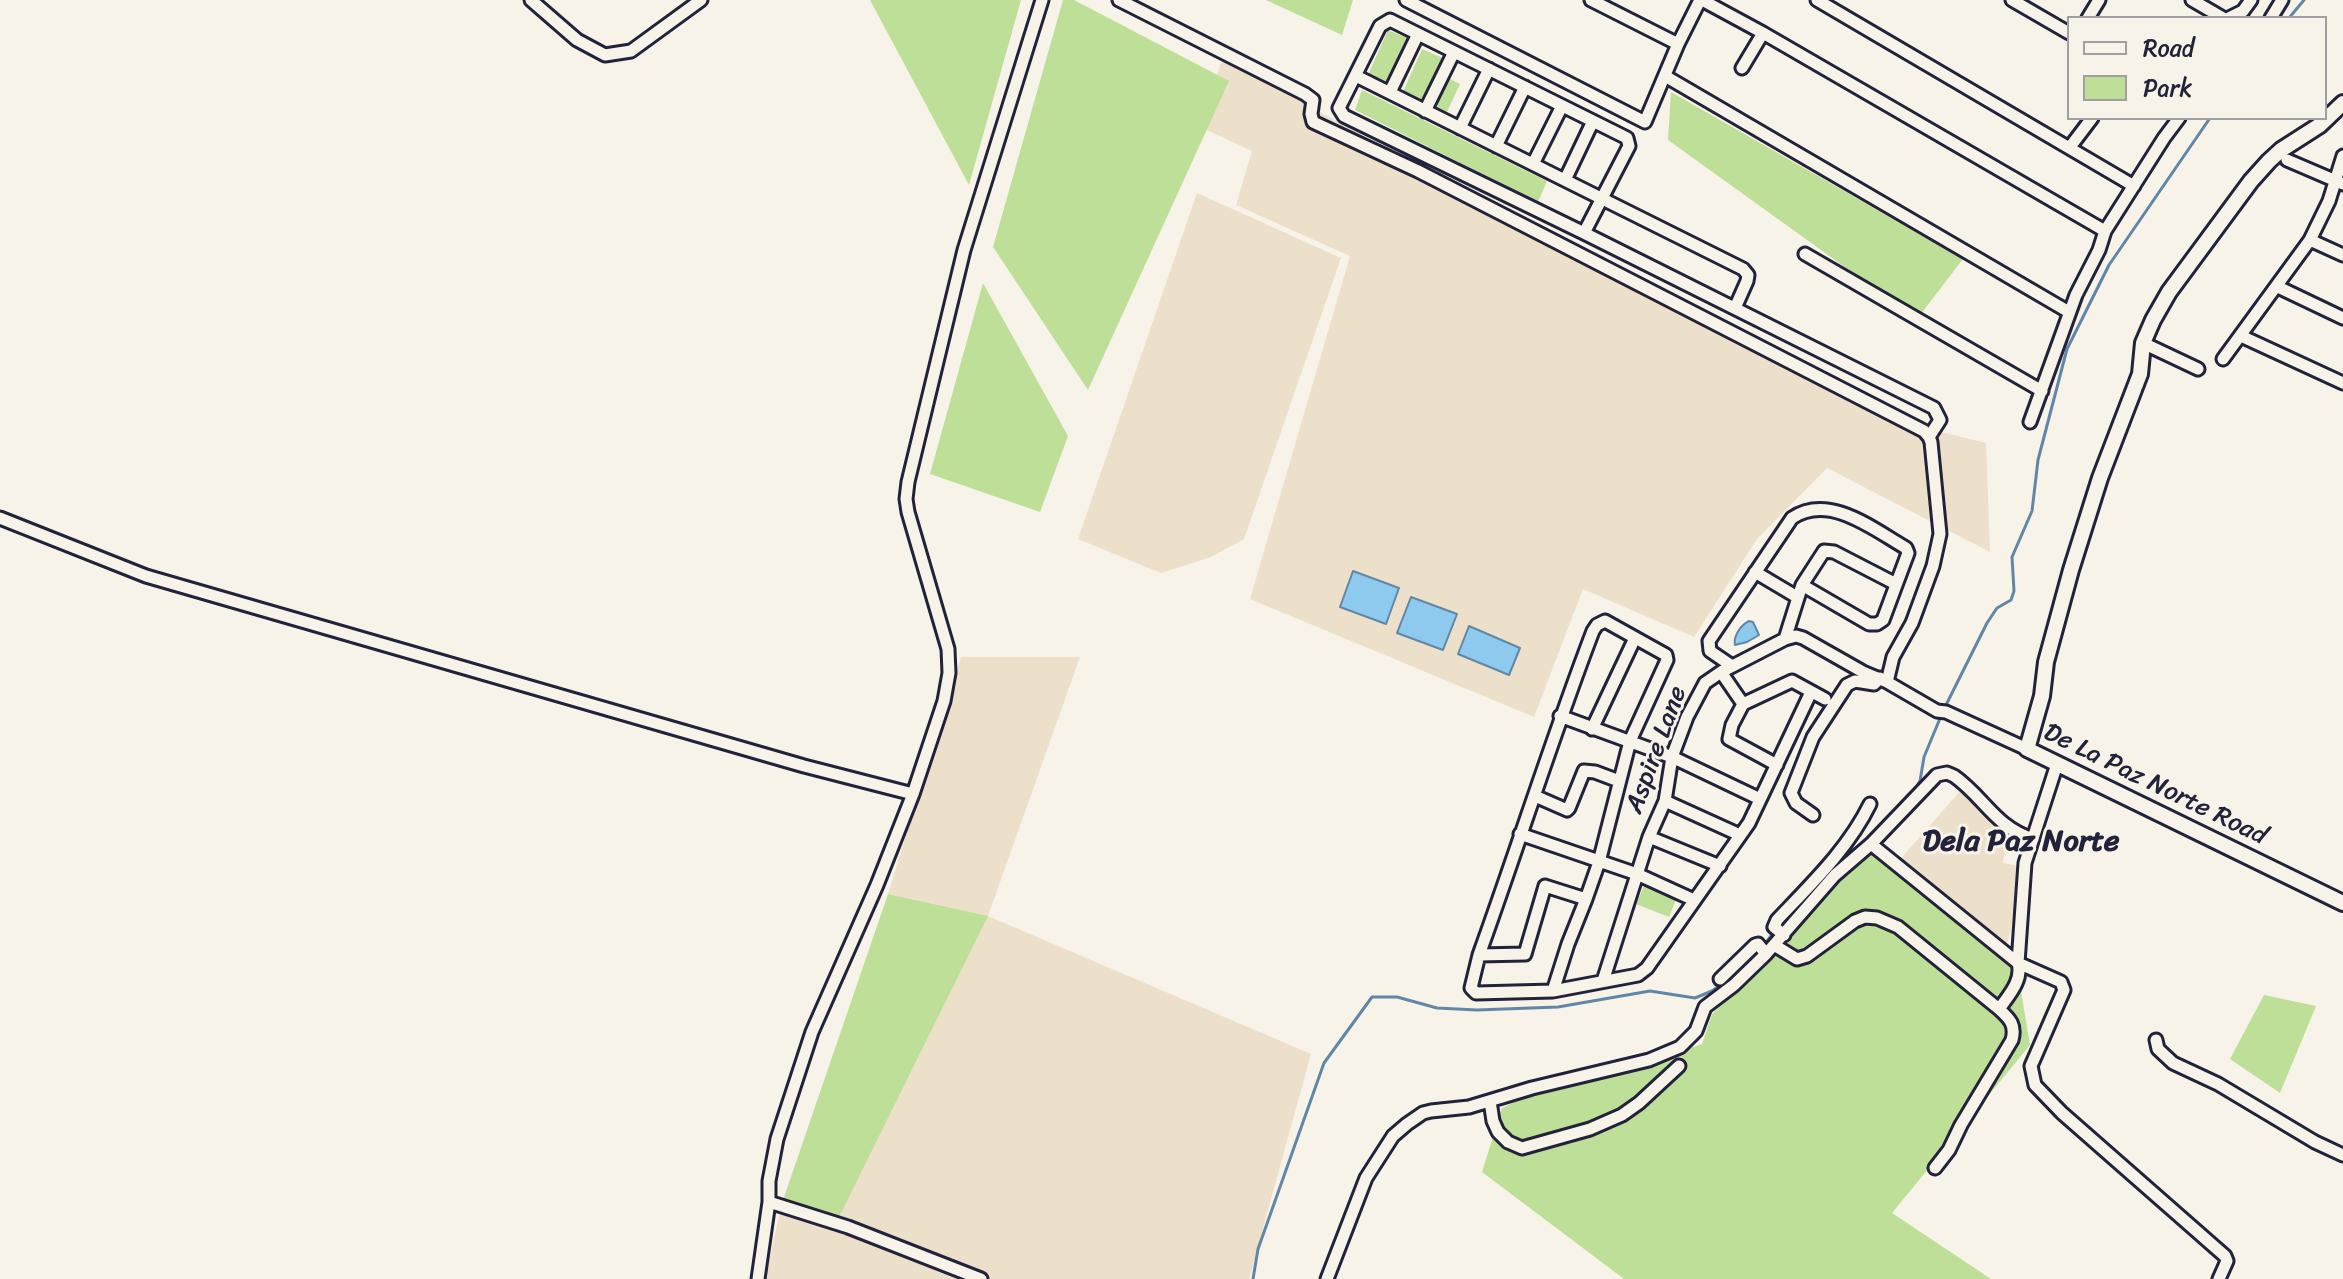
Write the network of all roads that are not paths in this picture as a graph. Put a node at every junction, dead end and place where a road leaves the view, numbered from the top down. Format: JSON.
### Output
{"nodes":[{"id":1,"x":531,"y":0,"type":"edge"},
{"id":2,"x":701,"y":0,"type":"edge"},
{"id":3,"x":1042,"y":0,"type":"edge"},
{"id":4,"x":1119,"y":0,"type":"edge"},
{"id":5,"x":1406,"y":0,"type":"edge"},
{"id":6,"x":1591,"y":0,"type":"edge"},
{"id":7,"x":1701,"y":0,"type":"edge"},
{"id":8,"x":1817,"y":0,"type":"edge"},
{"id":9,"x":2012,"y":0,"type":"edge"},
{"id":10,"x":2192,"y":0,"type":"edge"},
{"id":11,"x":2251,"y":0,"type":"edge"},
{"id":12,"x":2222,"y":16,"type":"edge"},
{"id":13,"x":2231,"y":16,"type":"edge"},
{"id":14,"x":2067,"y":32,"type":"edge"},
{"id":15,"x":1763,"y":33,"type":"junction"},
{"id":16,"x":1418,"y":34,"type":"junction"},
{"id":17,"x":1678,"y":44,"type":"junction"},
{"id":18,"x":1454,"y":52,"type":"junction"},
{"id":19,"x":1742,"y":68,"type":"dead end"},
{"id":20,"x":1489,"y":69,"type":"junction"},
{"id":21,"x":1356,"y":76,"type":"junction"},
{"id":22,"x":1665,"y":76,"type":"junction"},
{"id":23,"x":1525,"y":87,"type":"junction"},
{"id":24,"x":1390,"y":92,"type":"junction"},
{"id":25,"x":2343,"y":103,"type":"edge"},
{"id":26,"x":1562,"y":106,"type":"junction"},
{"id":27,"x":1425,"y":111,"type":"junction"},
{"id":28,"x":2327,"y":118,"type":"edge"},
{"id":29,"x":2090,"y":120,"type":"edge"},
{"id":30,"x":2178,"y":120,"type":"edge"},
{"id":31,"x":2325,"y":120,"type":"edge"},
{"id":32,"x":1593,"y":121,"type":"junction"},
{"id":33,"x":1460,"y":128,"type":"junction"},
{"id":34,"x":1496,"y":146,"type":"junction"},
{"id":35,"x":2070,"y":147,"type":"junction"},
{"id":36,"x":2343,"y":156,"type":"edge"},
{"id":37,"x":2287,"y":160,"type":"dead end"},
{"id":38,"x":1533,"y":164,"type":"junction"},
{"id":39,"x":1565,"y":180,"type":"junction"},
{"id":40,"x":2339,"y":182,"type":"edge"},
{"id":41,"x":2134,"y":186,"type":"junction"},
{"id":42,"x":1602,"y":198,"type":"junction"},
{"id":43,"x":2105,"y":231,"type":"junction"},
{"id":44,"x":1584,"y":233,"type":"junction"},
{"id":45,"x":2310,"y":240,"type":"junction"},
{"id":46,"x":1805,"y":254,"type":"dead end"},
{"id":47,"x":2343,"y":255,"type":"edge"},
{"id":48,"x":2278,"y":287,"type":"junction"},
{"id":49,"x":1735,"y":308,"type":"junction"},
{"id":50,"x":2069,"y":312,"type":"junction"},
{"id":51,"x":2343,"y":318,"type":"edge"},
{"id":52,"x":2241,"y":336,"type":"junction"},
{"id":53,"x":2143,"y":343,"type":"junction"},
{"id":54,"x":2223,"y":359,"type":"dead end"},
{"id":55,"x":2198,"y":369,"type":"dead end"},
{"id":56,"x":2343,"y":383,"type":"edge"},
{"id":57,"x":2042,"y":391,"type":"junction"},
{"id":58,"x":2030,"y":422,"type":"dead end"},
{"id":59,"x":1929,"y":437,"type":"junction"},
{"id":60,"x":0,"y":518,"type":"edge"},
{"id":61,"x":1755,"y":572,"type":"junction"},
{"id":62,"x":1896,"y":584,"type":"junction"},
{"id":63,"x":1799,"y":591,"type":"junction"},
{"id":64,"x":1635,"y":638,"type":"junction"},
{"id":65,"x":1785,"y":639,"type":"junction"},
{"id":66,"x":1732,"y":666,"type":"junction"},
{"id":67,"x":1721,"y":672,"type":"junction"},
{"id":68,"x":1884,"y":680,"type":"junction"},
{"id":69,"x":1811,"y":692,"type":"junction"},
{"id":70,"x":1825,"y":699,"type":"dead end"},
{"id":71,"x":1743,"y":704,"type":"junction"},
{"id":72,"x":1560,"y":716,"type":"junction"},
{"id":73,"x":1592,"y":729,"type":"junction"},
{"id":74,"x":1630,"y":741,"type":"junction"},
{"id":75,"x":2027,"y":749,"type":"junction"},
{"id":76,"x":1672,"y":757,"type":"junction"},
{"id":77,"x":2057,"y":764,"type":"junction"},
{"id":78,"x":1777,"y":765,"type":"junction"},
{"id":79,"x":1619,"y":781,"type":"junction"},
{"id":80,"x":913,"y":794,"type":"junction"},
{"id":81,"x":1535,"y":796,"type":"junction"},
{"id":82,"x":1760,"y":799,"type":"junction"},
{"id":83,"x":1665,"y":801,"type":"junction"},
{"id":84,"x":1870,"y":804,"type":"dead end"},
{"id":85,"x":1813,"y":815,"type":"dead end"},
{"id":86,"x":1520,"y":834,"type":"junction"},
{"id":87,"x":1740,"y":835,"type":"junction"},
{"id":88,"x":1649,"y":837,"type":"junction"},
{"id":89,"x":2033,"y":839,"type":"junction"},
{"id":90,"x":1871,"y":844,"type":"junction"},
{"id":91,"x":1599,"y":862,"type":"junction"},
{"id":92,"x":1720,"y":866,"type":"junction"},
{"id":93,"x":1637,"y":874,"type":"junction"},
{"id":94,"x":1586,"y":899,"type":"junction"},
{"id":95,"x":1694,"y":900,"type":"junction"},
{"id":96,"x":2343,"y":903,"type":"edge"},
{"id":97,"x":1779,"y":931,"type":"junction"},
{"id":98,"x":1766,"y":949,"type":"junction"},
{"id":99,"x":1479,"y":955,"type":"junction"},
{"id":100,"x":2018,"y":963,"type":"junction"},
{"id":101,"x":1738,"y":971,"type":"junction"},
{"id":102,"x":1720,"y":979,"type":"dead end"},
{"id":103,"x":1603,"y":981,"type":"junction"},
{"id":104,"x":1553,"y":991,"type":"junction"},
{"id":105,"x":1999,"y":1009,"type":"junction"},
{"id":106,"x":2156,"y":1040,"type":"dead end"},
{"id":107,"x":1679,"y":1066,"type":"dead end"},
{"id":108,"x":1490,"y":1101,"type":"junction"},
{"id":109,"x":2343,"y":1155,"type":"edge"},
{"id":110,"x":1935,"y":1168,"type":"dead end"},
{"id":111,"x":769,"y":1202,"type":"junction"},
{"id":112,"x":758,"y":1279,"type":"edge"},
{"id":113,"x":981,"y":1279,"type":"edge"},
{"id":114,"x":1327,"y":1279,"type":"edge"},
{"id":115,"x":2219,"y":1279,"type":"edge"}],
"edges":[{"from":1,"to":2,"type":"street"},
{"from":3,"to":80,"type":"street"},
{"from":4,"to":59,"type":"street"},
{"from":5,"to":22,"type":"street"},
{"from":6,"to":17,"type":"street"},
{"from":7,"to":15,"type":"street"},
{"from":7,"to":17,"type":"street"},
{"from":8,"to":35,"type":"street"},
{"from":9,"to":14,"type":"street"},
{"from":10,"to":12,"type":"street"},
{"from":11,"to":13,"type":"street"},
{"from":15,"to":19,"type":"street"},
{"from":15,"to":43,"type":"street"},
{"from":16,"to":18,"type":"street"},
{"from":16,"to":21,"type":"street"},
{"from":16,"to":24,"type":"street"},
{"from":17,"to":22,"type":"street"},
{"from":18,"to":20,"type":"street"},
{"from":18,"to":27,"type":"street"},
{"from":20,"to":23,"type":"street"},
{"from":20,"to":33,"type":"street"},
{"from":21,"to":24,"type":"street"},
{"from":21,"to":44,"type":"street"},
{"from":22,"to":50,"type":"street"},
{"from":23,"to":26,"type":"street"},
{"from":23,"to":34,"type":"street"},
{"from":24,"to":27,"type":"street"},
{"from":25,"to":28,"type":"street"},
{"from":26,"to":32,"type":"street"},
{"from":26,"to":38,"type":"street"},
{"from":27,"to":33,"type":"street"},
{"from":29,"to":35,"type":"street"},
{"from":30,"to":41,"type":"street"},
{"from":31,"to":53,"type":"street"},
{"from":32,"to":39,"type":"street"},
{"from":32,"to":42,"type":"street"},
{"from":33,"to":34,"type":"street"},
{"from":34,"to":38,"type":"street"},
{"from":35,"to":41,"type":"street"},
{"from":36,"to":40,"type":"street"},
{"from":37,"to":40,"type":"street"},
{"from":38,"to":39,"type":"street"},
{"from":39,"to":42,"type":"street"},
{"from":40,"to":45,"type":"street"},
{"from":41,"to":43,"type":"street"},
{"from":42,"to":44,"type":"street"},
{"from":42,"to":49,"type":"street"},
{"from":43,"to":50,"type":"street"},
{"from":44,"to":49,"type":"street"},
{"from":45,"to":47,"type":"street"},
{"from":45,"to":48,"type":"street"},
{"from":46,"to":57,"type":"street"},
{"from":48,"to":51,"type":"street"},
{"from":48,"to":52,"type":"street"},
{"from":49,"to":59,"type":"street"},
{"from":50,"to":57,"type":"street"},
{"from":52,"to":54,"type":"street"},
{"from":52,"to":56,"type":"street"},
{"from":53,"to":55,"type":"street"},
{"from":53,"to":75,"type":"street"},
{"from":57,"to":58,"type":"street"},
{"from":59,"to":68,"type":"street"},
{"from":60,"to":80,"type":"street"},
{"from":61,"to":62,"type":"street"},
{"from":61,"to":63,"type":"street"},
{"from":61,"to":66,"type":"street"},
{"from":62,"to":63,"type":"street"},
{"from":62,"to":63,"type":"street"},
{"from":63,"to":65,"type":"street"},
{"from":64,"to":72,"type":"street"},
{"from":64,"to":73,"type":"street"},
{"from":64,"to":74,"type":"street"},
{"from":65,"to":66,"type":"street","name":"Aspire Lane"},
{"from":65,"to":68,"type":"street"},
{"from":66,"to":67,"type":"street","name":"Aspire Lane"},
{"from":67,"to":71,"type":"street"},
{"from":67,"to":76,"type":"street","name":"Aspire Lane"},
{"from":68,"to":75,"type":"street","name":"De La Paz Norte Road"},
{"from":68,"to":85,"type":"street"},
{"from":69,"to":70,"type":"street"},
{"from":69,"to":71,"type":"street"},
{"from":69,"to":78,"type":"street"},
{"from":71,"to":78,"type":"street"},
{"from":72,"to":73,"type":"street"},
{"from":72,"to":81,"type":"street"},
{"from":73,"to":74,"type":"street"},
{"from":74,"to":76,"type":"street"},
{"from":74,"to":79,"type":"street"},
{"from":75,"to":77,"type":"street","name":"De La Paz Norte Road"},
{"from":76,"to":82,"type":"street"},
{"from":76,"to":83,"type":"street","name":"Aspire Lane"},
{"from":77,"to":89,"type":"street"},
{"from":77,"to":96,"type":"street","name":"De La Paz Norte Road"},
{"from":78,"to":82,"type":"street"},
{"from":79,"to":81,"type":"street"},
{"from":79,"to":91,"type":"street"},
{"from":80,"to":111,"type":"street"},
{"from":81,"to":86,"type":"street"},
{"from":82,"to":87,"type":"street"},
{"from":83,"to":87,"type":"street"},
{"from":83,"to":88,"type":"street","name":"Aspire Lane"},
{"from":84,"to":97,"type":"street"},
{"from":86,"to":91,"type":"street"},
{"from":86,"to":99,"type":"street"},
{"from":87,"to":92,"type":"street"},
{"from":88,"to":92,"type":"street"},
{"from":88,"to":93,"type":"street","name":"Aspire Lane"},
{"from":89,"to":90,"type":"street"},
{"from":89,"to":100,"type":"street"},
{"from":90,"to":97,"type":"street"},
{"from":90,"to":100,"type":"street"},
{"from":91,"to":93,"type":"street"},
{"from":91,"to":94,"type":"street"},
{"from":92,"to":95,"type":"street"},
{"from":93,"to":95,"type":"street"},
{"from":93,"to":103,"type":"street","name":"Aspire Lane"},
{"from":94,"to":99,"type":"street"},
{"from":94,"to":104,"type":"street"},
{"from":95,"to":103,"type":"street"},
{"from":97,"to":98,"type":"street"},
{"from":98,"to":101,"type":"street"},
{"from":98,"to":105,"type":"street"},
{"from":99,"to":104,"type":"street"},
{"from":100,"to":105,"type":"street"},
{"from":100,"to":115,"type":"street"},
{"from":101,"to":102,"type":"street"},
{"from":101,"to":108,"type":"street"},
{"from":103,"to":104,"type":"street"},
{"from":105,"to":110,"type":"street"},
{"from":106,"to":109,"type":"street"},
{"from":107,"to":108,"type":"street"},
{"from":108,"to":114,"type":"street"},
{"from":111,"to":112,"type":"street"},
{"from":111,"to":113,"type":"street"}]}
